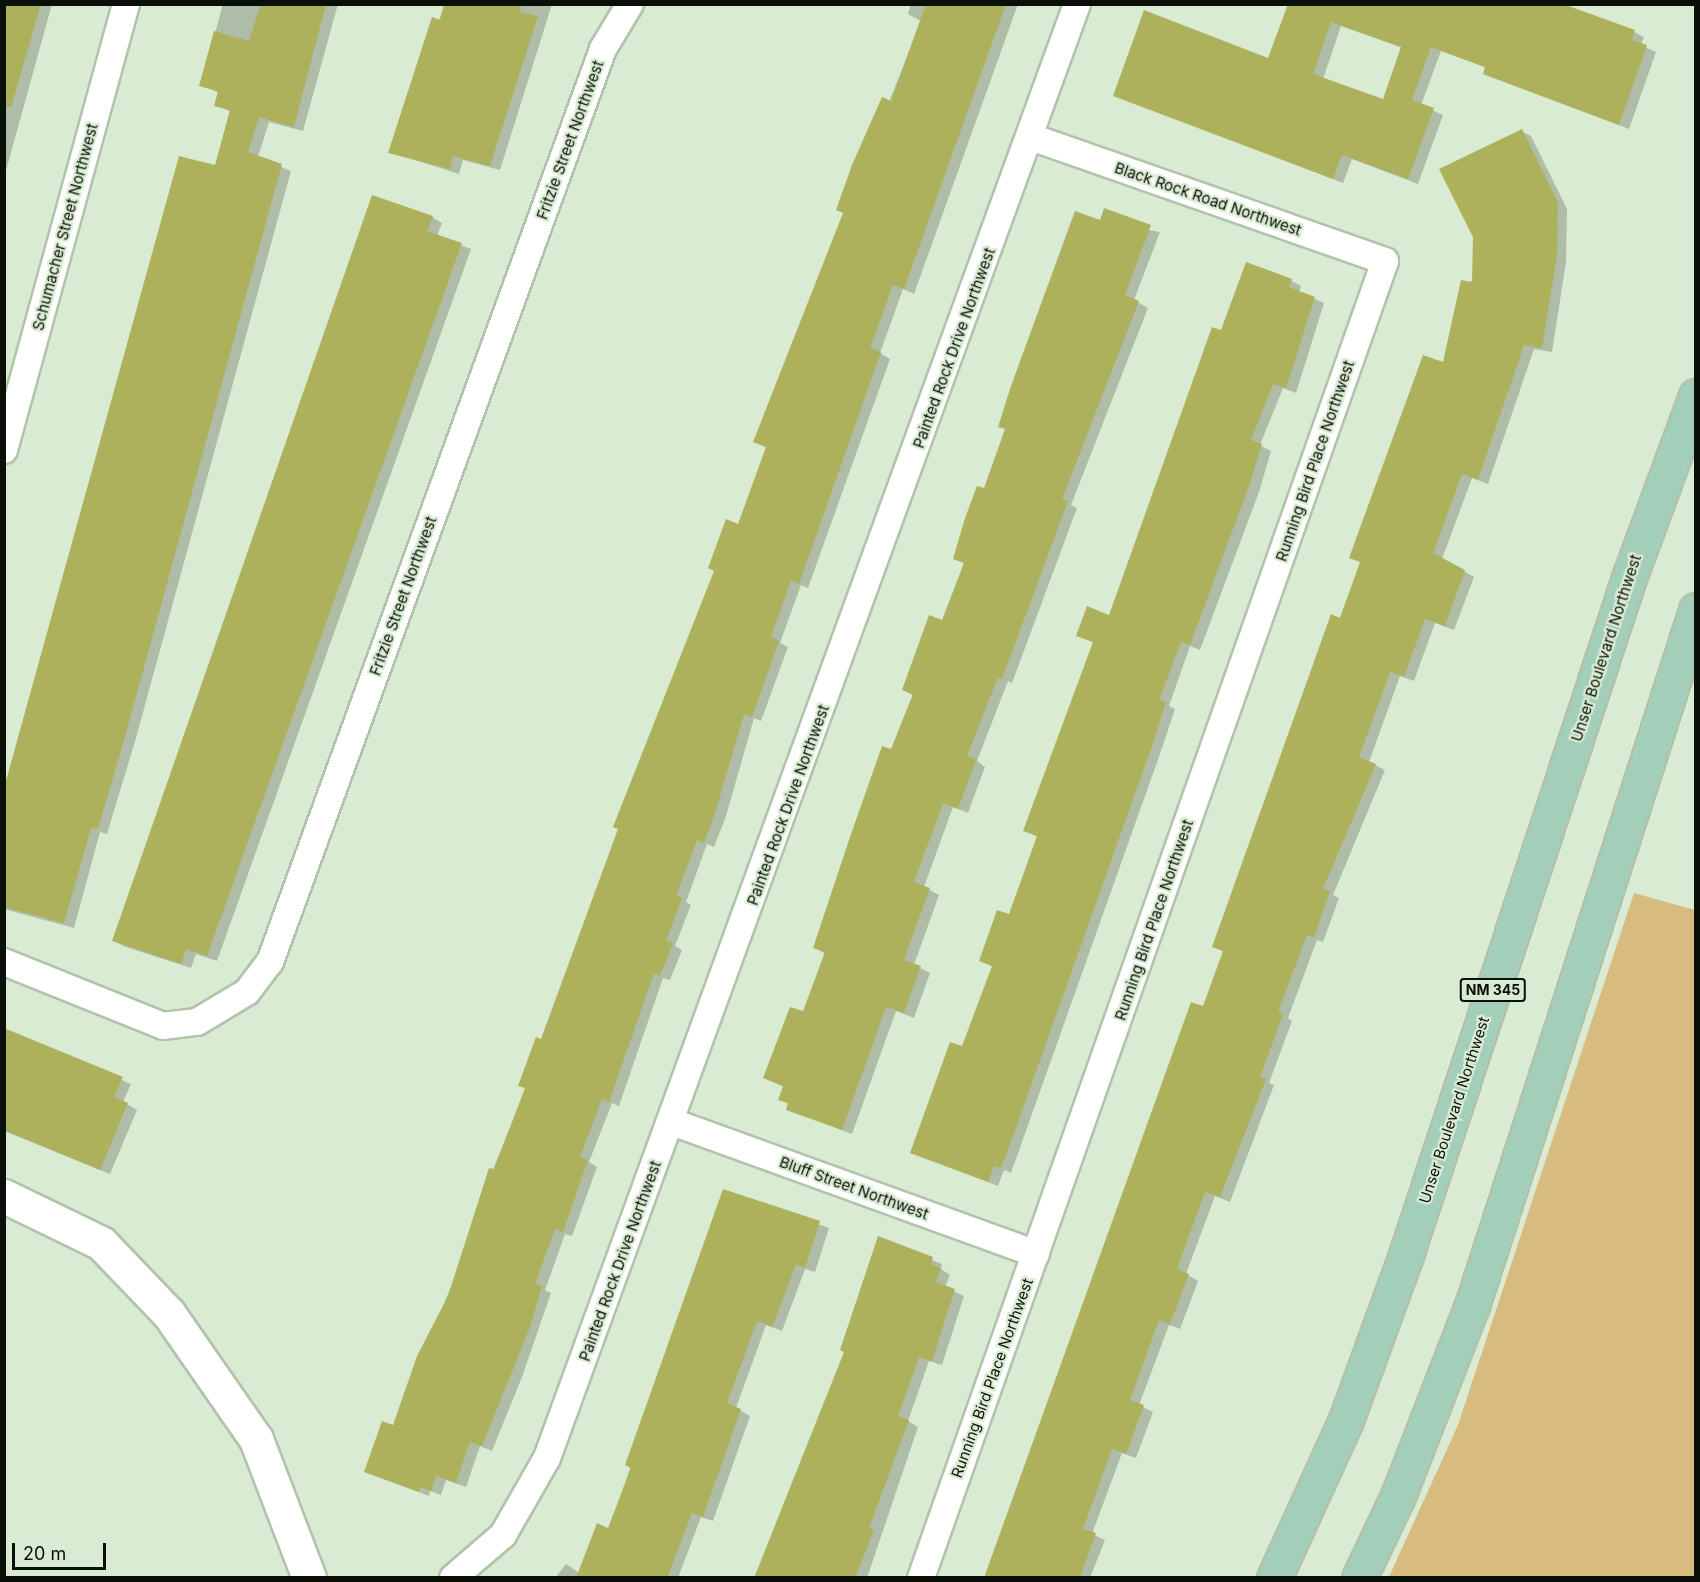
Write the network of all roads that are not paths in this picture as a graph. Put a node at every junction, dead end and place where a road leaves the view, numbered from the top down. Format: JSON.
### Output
{"nodes":[{"id":1,"x":126,"y":4,"type":"edge"},
{"id":2,"x":630,"y":4,"type":"edge"},
{"id":3,"x":1077,"y":4,"type":"edge"},
{"id":4,"x":1031,"y":137,"type":"junction"},
{"id":5,"x":1385,"y":261,"type":"joint"},
{"id":6,"x":1695,"y":396,"type":"edge"},
{"id":7,"x":4,"y":450,"type":"edge"},
{"id":8,"x":1695,"y":610,"type":"edge"},
{"id":9,"x":4,"y":962,"type":"edge"},
{"id":10,"x":672,"y":1122,"type":"junction"},
{"id":11,"x":4,"y":1196,"type":"edge"},
{"id":12,"x":1036,"y":1254,"type":"junction"},
{"id":13,"x":309,"y":1578,"type":"edge"},
{"id":14,"x":453,"y":1578,"type":"edge"},
{"id":15,"x":921,"y":1578,"type":"edge"},
{"id":16,"x":1274,"y":1578,"type":"edge"},
{"id":17,"x":1359,"y":1578,"type":"edge"}],
"edges":[{"from":1,"to":7,"type":"street","name":"Schumacher Street Northwest"},
{"from":2,"to":9,"type":"street","name":"Fritzie Street Northwest"},
{"from":3,"to":4,"type":"street","name":"Painted Rock Drive Northwest"},
{"from":4,"to":5,"type":"street","name":"Black Rock Road Northwest"},
{"from":4,"to":10,"type":"street","name":"Painted Rock Drive Northwest"},
{"from":5,"to":12,"type":"street","name":"Running Bird Place Northwest"},
{"from":6,"to":16,"type":"main road","name":"Unser Boulevard Northwest","number":"NM 345"},
{"from":8,"to":17,"type":"main road"},
{"from":10,"to":12,"type":"street","name":"Bluff Street Northwest"},
{"from":10,"to":14,"type":"street","name":"Painted Rock Drive Northwest"},
{"from":11,"to":13,"type":"street"},
{"from":12,"to":15,"type":"street","name":"Running Bird Place Northwest"}]}
